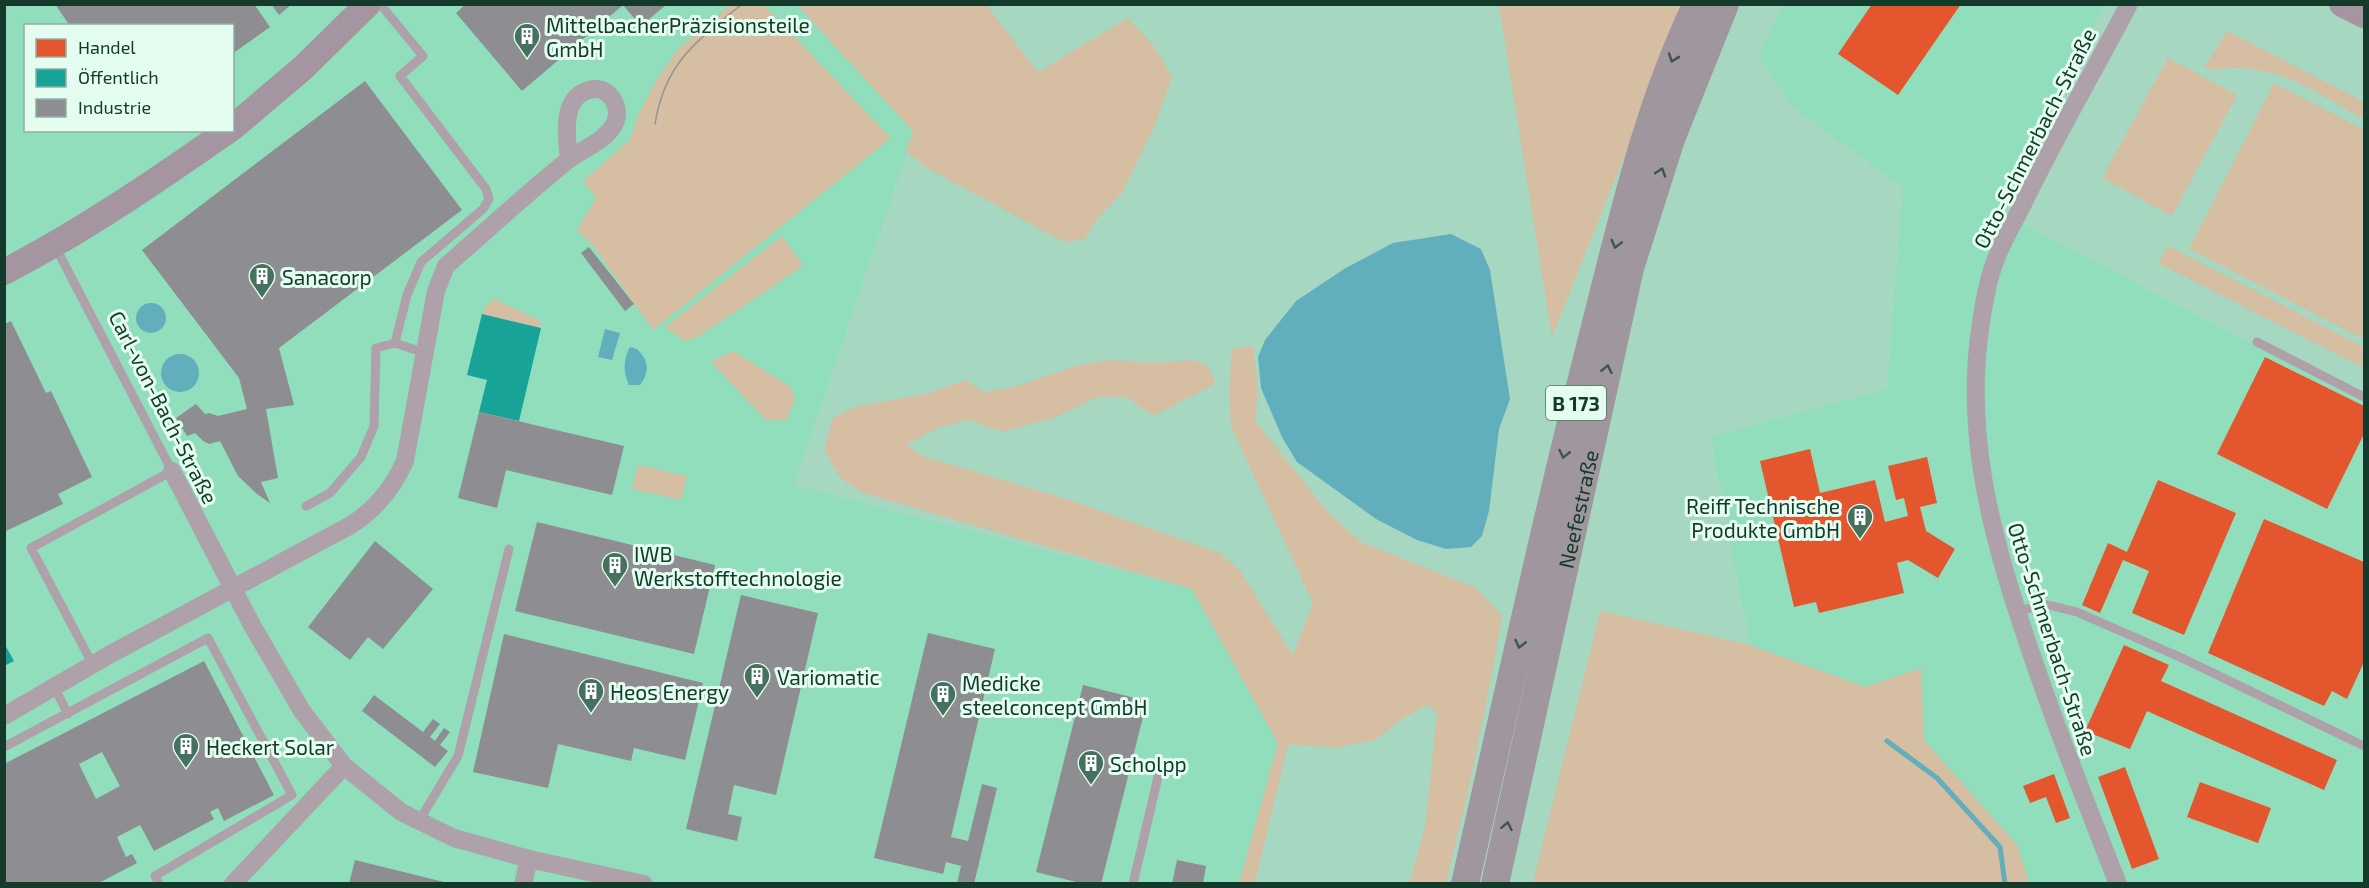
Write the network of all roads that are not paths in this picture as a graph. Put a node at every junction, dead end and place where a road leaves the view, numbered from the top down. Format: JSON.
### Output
{"nodes":[{"id":1,"x":368,"y":4,"type":"edge"},
{"id":2,"x":380,"y":4,"type":"edge"},
{"id":3,"x":1697,"y":4,"type":"edge"},
{"id":4,"x":1725,"y":4,"type":"edge"},
{"id":5,"x":2129,"y":4,"type":"edge"},
{"id":6,"x":2342,"y":4,"type":"edge"},
{"id":7,"x":2364,"y":15,"type":"edge"},
{"id":8,"x":234,"y":126,"type":"edge"},
{"id":9,"x":226,"y":132,"type":"edge"},
{"id":10,"x":569,"y":159,"type":"dead end"},
{"id":11,"x":55,"y":246,"type":"junction"},
{"id":12,"x":4,"y":272,"type":"edge"},
{"id":13,"x":2257,"y":342,"type":"dead end"},
{"id":14,"x":395,"y":343,"type":"junction"},
{"id":15,"x":424,"y":353,"type":"junction"},
{"id":16,"x":2364,"y":397,"type":"edge"},
{"id":17,"x":172,"y":471,"type":"junction"},
{"id":18,"x":306,"y":506,"type":"dead end"},
{"id":19,"x":509,"y":549,"type":"dead end"},
{"id":20,"x":233,"y":589,"type":"junction"},
{"id":21,"x":2017,"y":612,"type":"junction"},
{"id":22,"x":93,"y":665,"type":"junction"},
{"id":23,"x":54,"y":687,"type":"junction"},
{"id":24,"x":68,"y":714,"type":"junction"},
{"id":25,"x":4,"y":716,"type":"edge"},
{"id":26,"x":2364,"y":746,"type":"edge"},
{"id":27,"x":4,"y":747,"type":"edge"},
{"id":28,"x":1161,"y":764,"type":"dead end"},
{"id":29,"x":344,"y":766,"type":"junction"},
{"id":30,"x":419,"y":821,"type":"junction"},
{"id":31,"x":529,"y":859,"type":"junction"},
{"id":32,"x":159,"y":884,"type":"edge"},
{"id":33,"x":233,"y":884,"type":"edge"},
{"id":34,"x":523,"y":884,"type":"edge"},
{"id":35,"x":644,"y":884,"type":"edge"},
{"id":36,"x":1133,"y":884,"type":"edge"},
{"id":37,"x":1466,"y":884,"type":"edge"},
{"id":38,"x":1495,"y":884,"type":"edge"},
{"id":39,"x":2118,"y":884,"type":"edge"}],
"edges":[{"from":1,"to":8,"type":"main road"},
{"from":2,"to":14,"type":"lane"},
{"from":3,"to":37,"type":"main road","name":"Neefestraße","number":"B 173","one_way":true},
{"from":38,"to":4,"type":"main road","name":"Neefestraße","number":"B 173","one_way":true},
{"from":5,"to":21,"type":"street","name":"Otto-Schmerbach-Straße"},
{"from":6,"to":7,"type":"main road"},
{"from":9,"to":11,"type":"main road"},
{"from":10,"to":15,"type":"street"},
{"from":11,"to":12,"type":"main road"},
{"from":11,"to":17,"type":"lane","name":"Carl-von-Bach-Straße"},
{"from":13,"to":16,"type":"lane"},
{"from":14,"to":15,"type":"lane"},
{"from":14,"to":18,"type":"lane"},
{"from":15,"to":20,"type":"street"},
{"from":17,"to":20,"type":"street","name":"Carl-von-Bach-Straße"},
{"from":17,"to":22,"type":"lane"},
{"from":19,"to":30,"type":"lane"},
{"from":20,"to":22,"type":"street"},
{"from":20,"to":29,"type":"street","name":"Carl-von-Bach-Straße"},
{"from":21,"to":26,"type":"lane"},
{"from":21,"to":39,"type":"street","name":"Otto-Schmerbach-Straße"},
{"from":22,"to":23,"type":"street"},
{"from":23,"to":24,"type":"lane"},
{"from":23,"to":25,"type":"street"},
{"from":24,"to":27,"type":"lane"},
{"from":24,"to":32,"type":"lane"},
{"from":28,"to":36,"type":"lane"},
{"from":29,"to":30,"type":"street","name":"Carl-von-Bach-Straße"},
{"from":29,"to":33,"type":"street"},
{"from":30,"to":31,"type":"street","name":"Carl-von-Bach-Straße"},
{"from":31,"to":34,"type":"street"},
{"from":31,"to":35,"type":"street","name":"Carl-von-Bach-Straße"}]}
